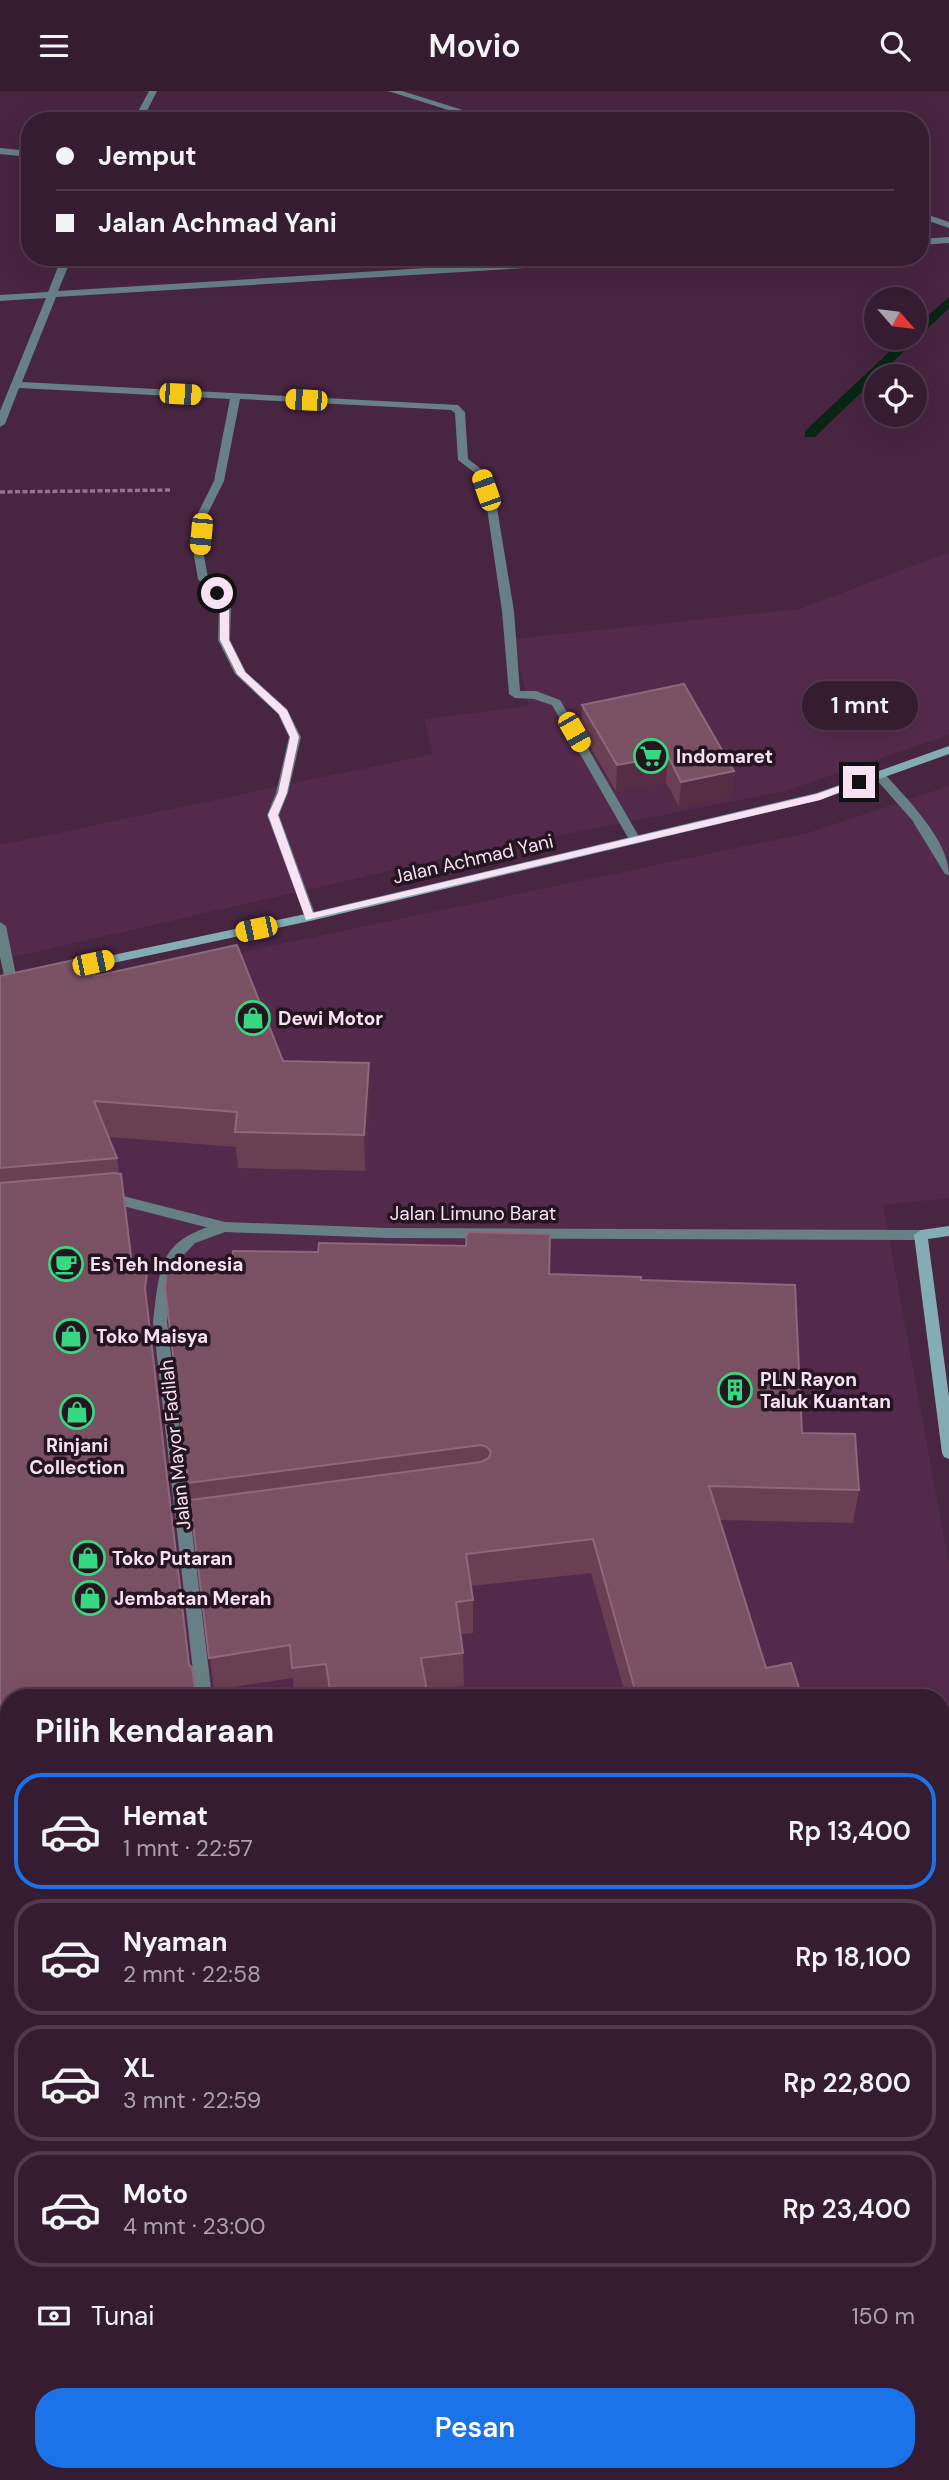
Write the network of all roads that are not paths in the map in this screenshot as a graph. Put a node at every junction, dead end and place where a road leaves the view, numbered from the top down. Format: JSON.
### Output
{"nodes":[{"id":1,"x":153,"y":91,"type":"edge"},
{"id":2,"x":392,"y":91,"type":"edge"},
{"id":3,"x":142,"y":112,"type":"edge"},
{"id":4,"x":463,"y":112,"type":"edge"},
{"id":5,"x":0,"y":151,"type":"edge"},
{"id":6,"x":21,"y":153,"type":"edge"},
{"id":7,"x":929,"y":218,"type":"edge"},
{"id":8,"x":949,"y":225,"type":"edge"},
{"id":9,"x":949,"y":240,"type":"edge"},
{"id":10,"x":929,"y":241,"type":"edge"},
{"id":11,"x":64,"y":266,"type":"edge"},
{"id":12,"x":530,"y":266,"type":"edge"},
{"id":13,"x":51,"y":293,"type":"junction"},
{"id":14,"x":0,"y":298,"type":"edge"},
{"id":15,"x":15,"y":385,"type":"junction"},
{"id":16,"x":235,"y":397,"type":"junction"},
{"id":17,"x":0,"y":424,"type":"edge"},
{"id":18,"x":949,"y":750,"type":"edge"},
{"id":19,"x":879,"y":775,"type":"junction"},
{"id":20,"x":635,"y":840,"type":"junction"},
{"id":21,"x":949,"y":871,"type":"edge"},
{"id":22,"x":310,"y":917,"type":"junction"},
{"id":23,"x":0,"y":926,"type":"edge"},
{"id":24,"x":52,"y":972,"type":"edge"},
{"id":25,"x":12,"y":980,"type":"edge"},
{"id":26,"x":93,"y":1202,"type":"edge"},
{"id":27,"x":225,"y":1227,"type":"junction"},
{"id":28,"x":949,"y":1231,"type":"edge"},
{"id":29,"x":921,"y":1234,"type":"junction"},
{"id":30,"x":949,"y":1453,"type":"edge"},
{"id":31,"x":203,"y":1689,"type":"edge"}],
"edges":[{"from":1,"to":3,"type":"street"},
{"from":2,"to":4,"type":"street"},
{"from":5,"to":6,"type":"street"},
{"from":7,"to":8,"type":"street"},
{"from":9,"to":10,"type":"street"},
{"from":11,"to":13,"type":"street"},
{"from":12,"to":13,"type":"street"},
{"from":13,"to":14,"type":"street"},
{"from":13,"to":15,"type":"street"},
{"from":15,"to":16,"type":"street"},
{"from":15,"to":17,"type":"street"},
{"from":16,"to":20,"type":"street"},
{"from":16,"to":22,"type":"street"},
{"from":18,"to":19,"type":"street","name":"Jalan Achmad Yani"},
{"from":19,"to":20,"type":"street","name":"Jalan Achmad Yani"},
{"from":19,"to":21,"type":"street"},
{"from":20,"to":22,"type":"street","name":"Jalan Achmad Yani"},
{"from":22,"to":24,"type":"street","name":"Jalan Achmad Yani"},
{"from":23,"to":25,"type":"street"},
{"from":26,"to":27,"type":"street","name":"Jalan Limuno Barat"},
{"from":27,"to":29,"type":"street","name":"Jalan Limuno Barat"},
{"from":27,"to":31,"type":"street","name":"Jalan Mayor Fadilah"},
{"from":28,"to":29,"type":"street","name":"Jalan Limuno Barat"},
{"from":29,"to":30,"type":"street"}]}
